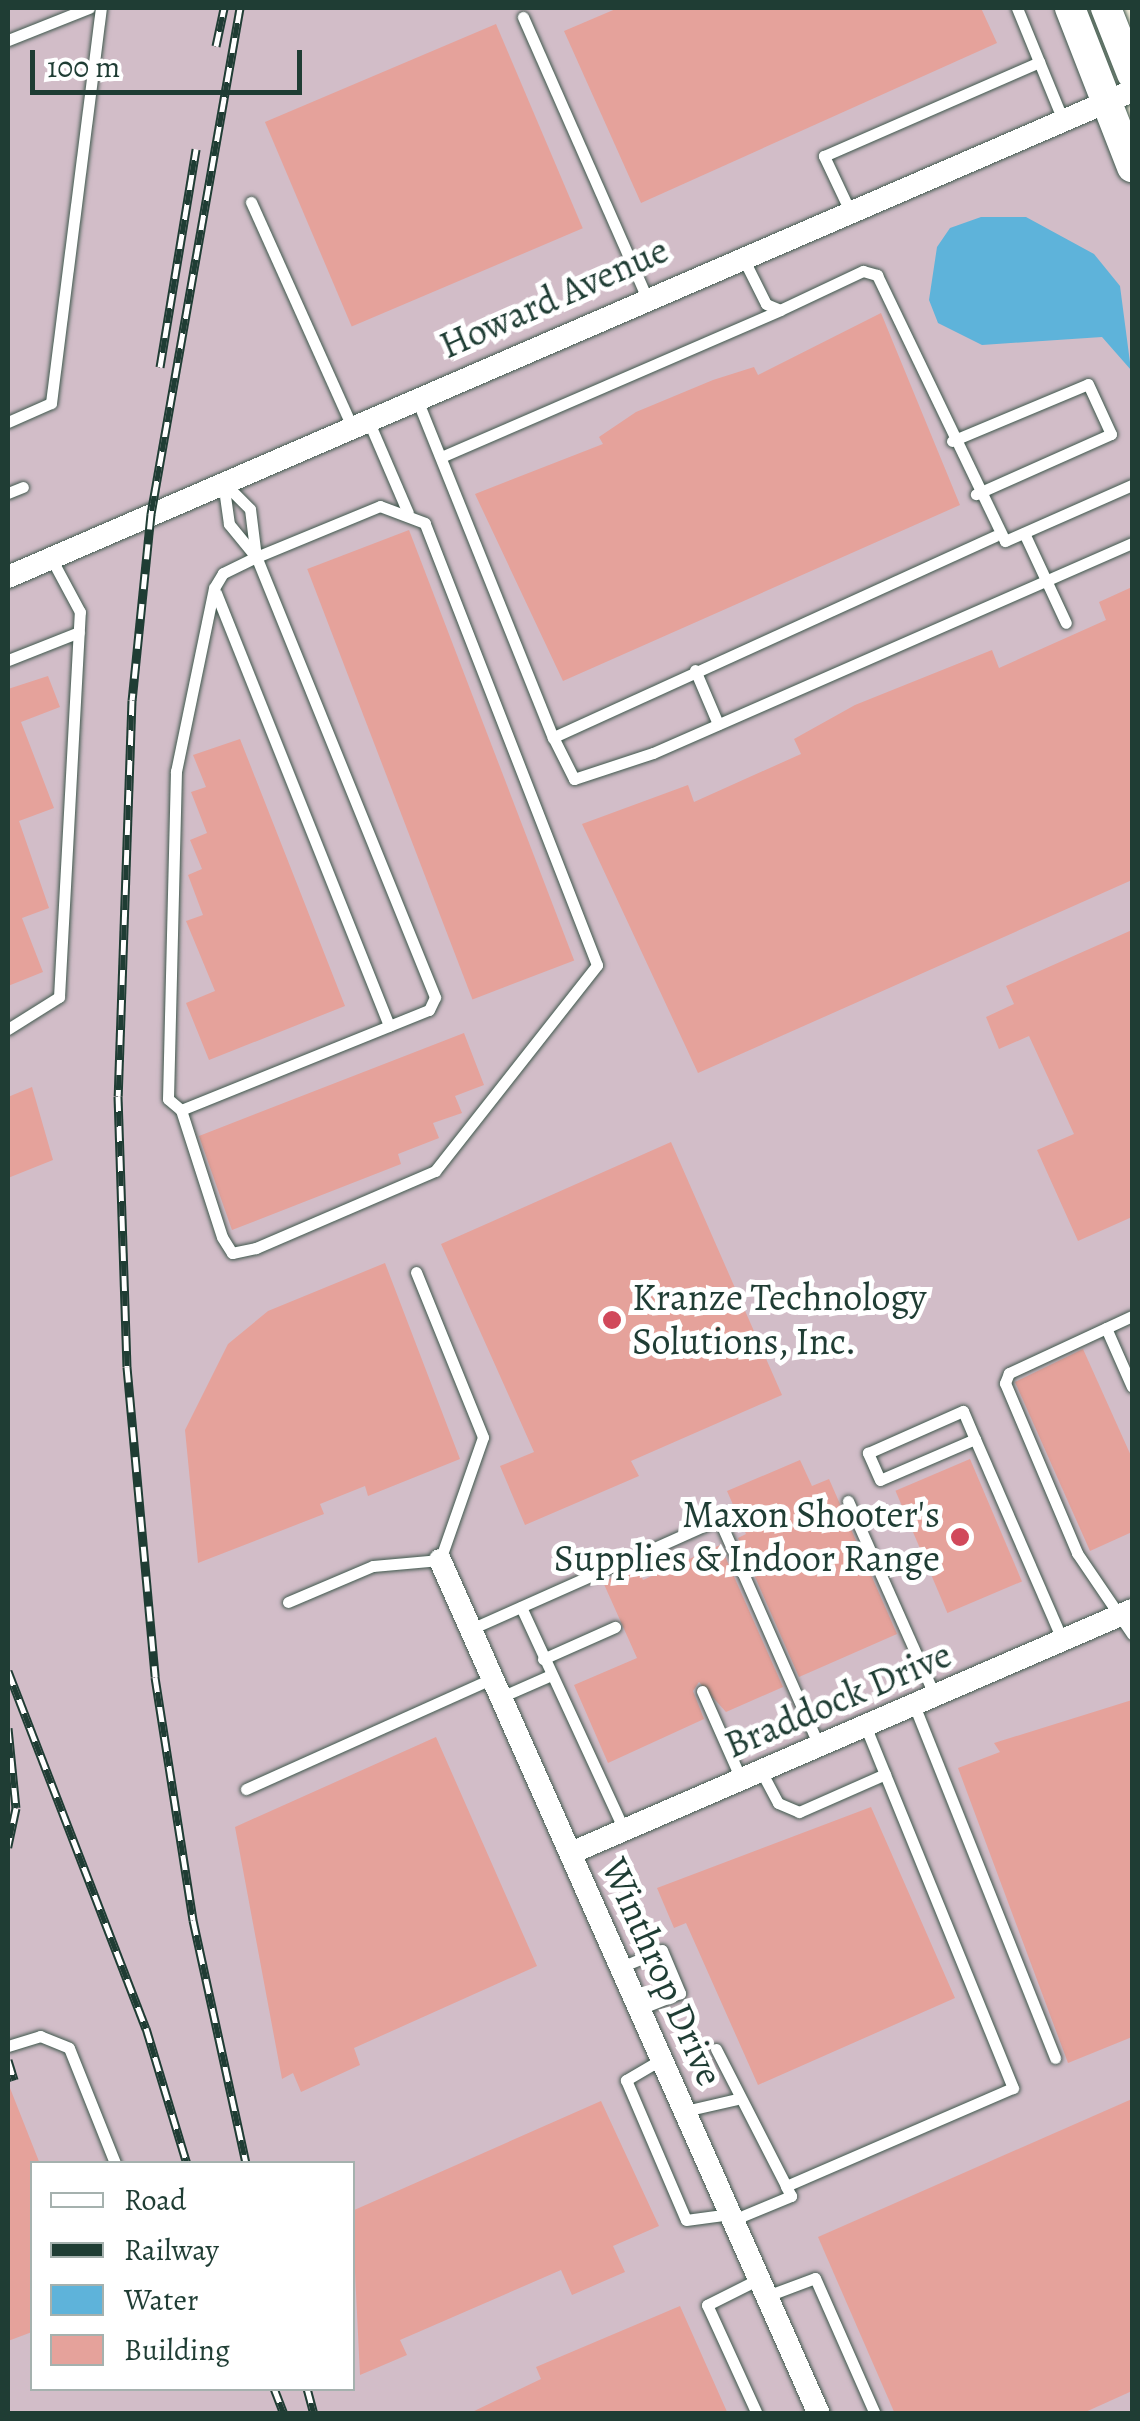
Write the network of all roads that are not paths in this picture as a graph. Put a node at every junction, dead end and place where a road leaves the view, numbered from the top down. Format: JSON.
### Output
{"nodes":[{"id":1,"x":89,"y":8,"type":"edge"},
{"id":2,"x":102,"y":8,"type":"edge"},
{"id":3,"x":1017,"y":8,"type":"edge"},
{"id":4,"x":1070,"y":8,"type":"edge"},
{"id":5,"x":1106,"y":8,"type":"edge"},
{"id":6,"x":523,"y":17,"type":"dead end"},
{"id":7,"x":8,"y":40,"type":"edge"},
{"id":8,"x":1039,"y":62,"type":"junction"},
{"id":9,"x":1132,"y":74,"type":"edge"},
{"id":10,"x":1120,"y":96,"type":"edge"},
{"id":11,"x":1063,"y":120,"type":"junction"},
{"id":12,"x":1132,"y":167,"type":"edge"},
{"id":13,"x":252,"y":202,"type":"dead end"},
{"id":14,"x":849,"y":209,"type":"junction"},
{"id":15,"x":741,"y":254,"type":"junction"},
{"id":16,"x":646,"y":296,"type":"junction"},
{"id":17,"x":780,"y":310,"type":"junction"},
{"id":18,"x":416,"y":397,"type":"junction"},
{"id":19,"x":8,"y":422,"type":"edge"},
{"id":20,"x":359,"y":422,"type":"junction"},
{"id":21,"x":952,"y":441,"type":"junction"},
{"id":22,"x":442,"y":457,"type":"junction"},
{"id":23,"x":223,"y":482,"type":"junction"},
{"id":24,"x":1132,"y":485,"type":"edge"},
{"id":25,"x":23,"y":487,"type":"dead end"},
{"id":26,"x":8,"y":493,"type":"edge"},
{"id":27,"x":976,"y":494,"type":"junction"},
{"id":28,"x":408,"y":513,"type":"junction"},
{"id":29,"x":1024,"y":533,"type":"junction"},
{"id":30,"x":995,"y":536,"type":"junction"},
{"id":31,"x":1132,"y":543,"type":"edge"},
{"id":32,"x":256,"y":557,"type":"junction"},
{"id":33,"x":50,"y":558,"type":"junction"},
{"id":34,"x":8,"y":577,"type":"edge"},
{"id":35,"x":1047,"y":583,"type":"junction"},
{"id":36,"x":214,"y":588,"type":"junction"},
{"id":37,"x":1066,"y":623,"type":"dead end"},
{"id":38,"x":79,"y":632,"type":"junction"},
{"id":39,"x":8,"y":660,"type":"edge"},
{"id":40,"x":696,"y":670,"type":"junction"},
{"id":41,"x":718,"y":724,"type":"junction"},
{"id":42,"x":553,"y":736,"type":"junction"},
{"id":43,"x":388,"y":1026,"type":"junction"},
{"id":44,"x":8,"y":1028,"type":"edge"},
{"id":45,"x":181,"y":1110,"type":"junction"},
{"id":46,"x":416,"y":1272,"type":"dead end"},
{"id":47,"x":1132,"y":1316,"type":"edge"},
{"id":48,"x":1106,"y":1328,"type":"junction"},
{"id":49,"x":1132,"y":1387,"type":"edge"},
{"id":50,"x":975,"y":1439,"type":"junction"},
{"id":51,"x":848,"y":1501,"type":"dead end"},
{"id":52,"x":641,"y":1554,"type":"dead end"},
{"id":53,"x":440,"y":1560,"type":"junction"},
{"id":54,"x":626,"y":1560,"type":"dead end"},
{"id":55,"x":288,"y":1602,"type":"dead end"},
{"id":56,"x":520,"y":1606,"type":"junction"},
{"id":57,"x":1130,"y":1620,"type":"edge"},
{"id":58,"x":615,"y":1627,"type":"dead end"},
{"id":59,"x":471,"y":1629,"type":"junction"},
{"id":60,"x":1063,"y":1640,"type":"junction"},
{"id":61,"x":544,"y":1658,"type":"junction"},
{"id":62,"x":550,"y":1675,"type":"junction"},
{"id":63,"x":497,"y":1687,"type":"junction"},
{"id":64,"x":702,"y":1691,"type":"dead end"},
{"id":65,"x":925,"y":1700,"type":"junction"},
{"id":66,"x":865,"y":1726,"type":"junction"},
{"id":67,"x":820,"y":1746,"type":"junction"},
{"id":68,"x":885,"y":1774,"type":"junction"},
{"id":69,"x":751,"y":1775,"type":"junction"},
{"id":70,"x":246,"y":1790,"type":"dead end"},
{"id":71,"x":624,"y":1830,"type":"junction"},
{"id":72,"x":570,"y":1853,"type":"junction"},
{"id":73,"x":621,"y":1968,"type":"junction"},
{"id":74,"x":640,"y":2009,"type":"junction"},
{"id":75,"x":8,"y":2046,"type":"edge"},
{"id":76,"x":716,"y":2049,"type":"dead end"},
{"id":77,"x":662,"y":2058,"type":"junction"},
{"id":78,"x":1055,"y":2058,"type":"dead end"},
{"id":79,"x":738,"y":2099,"type":"junction"},
{"id":80,"x":685,"y":2111,"type":"junction"},
{"id":81,"x":114,"y":2161,"type":"edge"},
{"id":82,"x":786,"y":2186,"type":"junction"},
{"id":83,"x":732,"y":2217,"type":"junction"},
{"id":84,"x":763,"y":2288,"type":"junction"},
{"id":85,"x":756,"y":2414,"type":"edge"},
{"id":86,"x":819,"y":2414,"type":"edge"},
{"id":87,"x":875,"y":2414,"type":"edge"}],
"edges":[{"from":1,"to":7,"type":"lane"},
{"from":2,"to":19,"type":"lane"},
{"from":3,"to":8,"type":"lane"},
{"from":4,"to":10,"type":"main road"},
{"from":5,"to":9,"type":"main road"},
{"from":6,"to":16,"type":"lane"},
{"from":8,"to":11,"type":"lane"},
{"from":8,"to":14,"type":"lane"},
{"from":10,"to":11,"type":"street","name":"Howard Avenue"},
{"from":10,"to":12,"type":"main road"},
{"from":11,"to":14,"type":"street","name":"Howard Avenue"},
{"from":13,"to":20,"type":"lane"},
{"from":14,"to":15,"type":"street","name":"Howard Avenue"},
{"from":15,"to":16,"type":"street","name":"Howard Avenue"},
{"from":15,"to":17,"type":"lane"},
{"from":16,"to":18,"type":"street","name":"Howard Avenue"},
{"from":17,"to":21,"type":"lane"},
{"from":17,"to":22,"type":"lane"},
{"from":18,"to":20,"type":"street","name":"Howard Avenue"},
{"from":18,"to":22,"type":"lane"},
{"from":20,"to":23,"type":"street","name":"Howard Avenue"},
{"from":20,"to":28,"type":"lane"},
{"from":21,"to":27,"type":"lane"},
{"from":21,"to":27,"type":"lane"},
{"from":22,"to":42,"type":"lane"},
{"from":23,"to":32,"type":"lane"},
{"from":23,"to":32,"type":"lane"},
{"from":23,"to":33,"type":"street","name":"Howard Avenue"},
{"from":24,"to":29,"type":"lane"},
{"from":25,"to":26,"type":"lane"},
{"from":27,"to":30,"type":"lane"},
{"from":28,"to":32,"type":"lane"},
{"from":28,"to":45,"type":"lane"},
{"from":29,"to":30,"type":"lane"},
{"from":29,"to":35,"type":"lane"},
{"from":30,"to":40,"type":"lane"},
{"from":31,"to":35,"type":"lane"},
{"from":32,"to":36,"type":"lane"},
{"from":32,"to":43,"type":"lane"},
{"from":33,"to":34,"type":"street","name":"Howard Avenue"},
{"from":33,"to":38,"type":"lane"},
{"from":35,"to":37,"type":"lane"},
{"from":35,"to":41,"type":"lane"},
{"from":36,"to":43,"type":"lane"},
{"from":36,"to":45,"type":"lane"},
{"from":38,"to":39,"type":"lane"},
{"from":38,"to":44,"type":"lane"},
{"from":40,"to":41,"type":"lane"},
{"from":40,"to":42,"type":"lane"},
{"from":41,"to":42,"type":"lane"},
{"from":43,"to":45,"type":"lane"},
{"from":46,"to":53,"type":"lane"},
{"from":47,"to":48,"type":"lane"},
{"from":48,"to":49,"type":"lane"},
{"from":48,"to":57,"type":"lane"},
{"from":50,"to":50,"type":"lane"},
{"from":50,"to":60,"type":"lane"},
{"from":51,"to":65,"type":"lane"},
{"from":52,"to":67,"type":"lane"},
{"from":53,"to":55,"type":"lane"},
{"from":53,"to":59,"type":"street","name":"Winthrop Drive"},
{"from":54,"to":56,"type":"lane"},
{"from":56,"to":59,"type":"lane"},
{"from":56,"to":61,"type":"lane"},
{"from":57,"to":60,"type":"street","name":"Braddock Drive"},
{"from":58,"to":61,"type":"lane"},
{"from":59,"to":63,"type":"street","name":"Winthrop Drive"},
{"from":60,"to":65,"type":"street","name":"Braddock Drive"},
{"from":61,"to":62,"type":"lane"},
{"from":62,"to":63,"type":"lane"},
{"from":62,"to":71,"type":"lane"},
{"from":63,"to":70,"type":"lane"},
{"from":63,"to":72,"type":"street","name":"Winthrop Drive"},
{"from":64,"to":69,"type":"lane"},
{"from":65,"to":66,"type":"street","name":"Braddock Drive"},
{"from":65,"to":78,"type":"lane"},
{"from":66,"to":67,"type":"street","name":"Braddock Drive"},
{"from":66,"to":68,"type":"lane"},
{"from":67,"to":69,"type":"street","name":"Braddock Drive"},
{"from":68,"to":69,"type":"lane"},
{"from":68,"to":82,"type":"lane"},
{"from":69,"to":71,"type":"street","name":"Braddock Drive"},
{"from":71,"to":72,"type":"street","name":"Braddock Drive"},
{"from":72,"to":73,"type":"street","name":"Winthrop Drive"},
{"from":73,"to":74,"type":"street","name":"Winthrop Drive"},
{"from":73,"to":74,"type":"lane"},
{"from":74,"to":77,"type":"street","name":"Winthrop Drive"},
{"from":75,"to":81,"type":"lane"},
{"from":76,"to":79,"type":"lane"},
{"from":77,"to":80,"type":"street","name":"Winthrop Drive"},
{"from":77,"to":83,"type":"lane"},
{"from":79,"to":80,"type":"lane"},
{"from":79,"to":82,"type":"lane"},
{"from":80,"to":83,"type":"street","name":"Winthrop Drive"},
{"from":82,"to":83,"type":"lane"},
{"from":83,"to":84,"type":"street","name":"Winthrop Drive"},
{"from":84,"to":85,"type":"lane"},
{"from":84,"to":86,"type":"street","name":"Winthrop Drive"},
{"from":84,"to":87,"type":"lane"}]}
